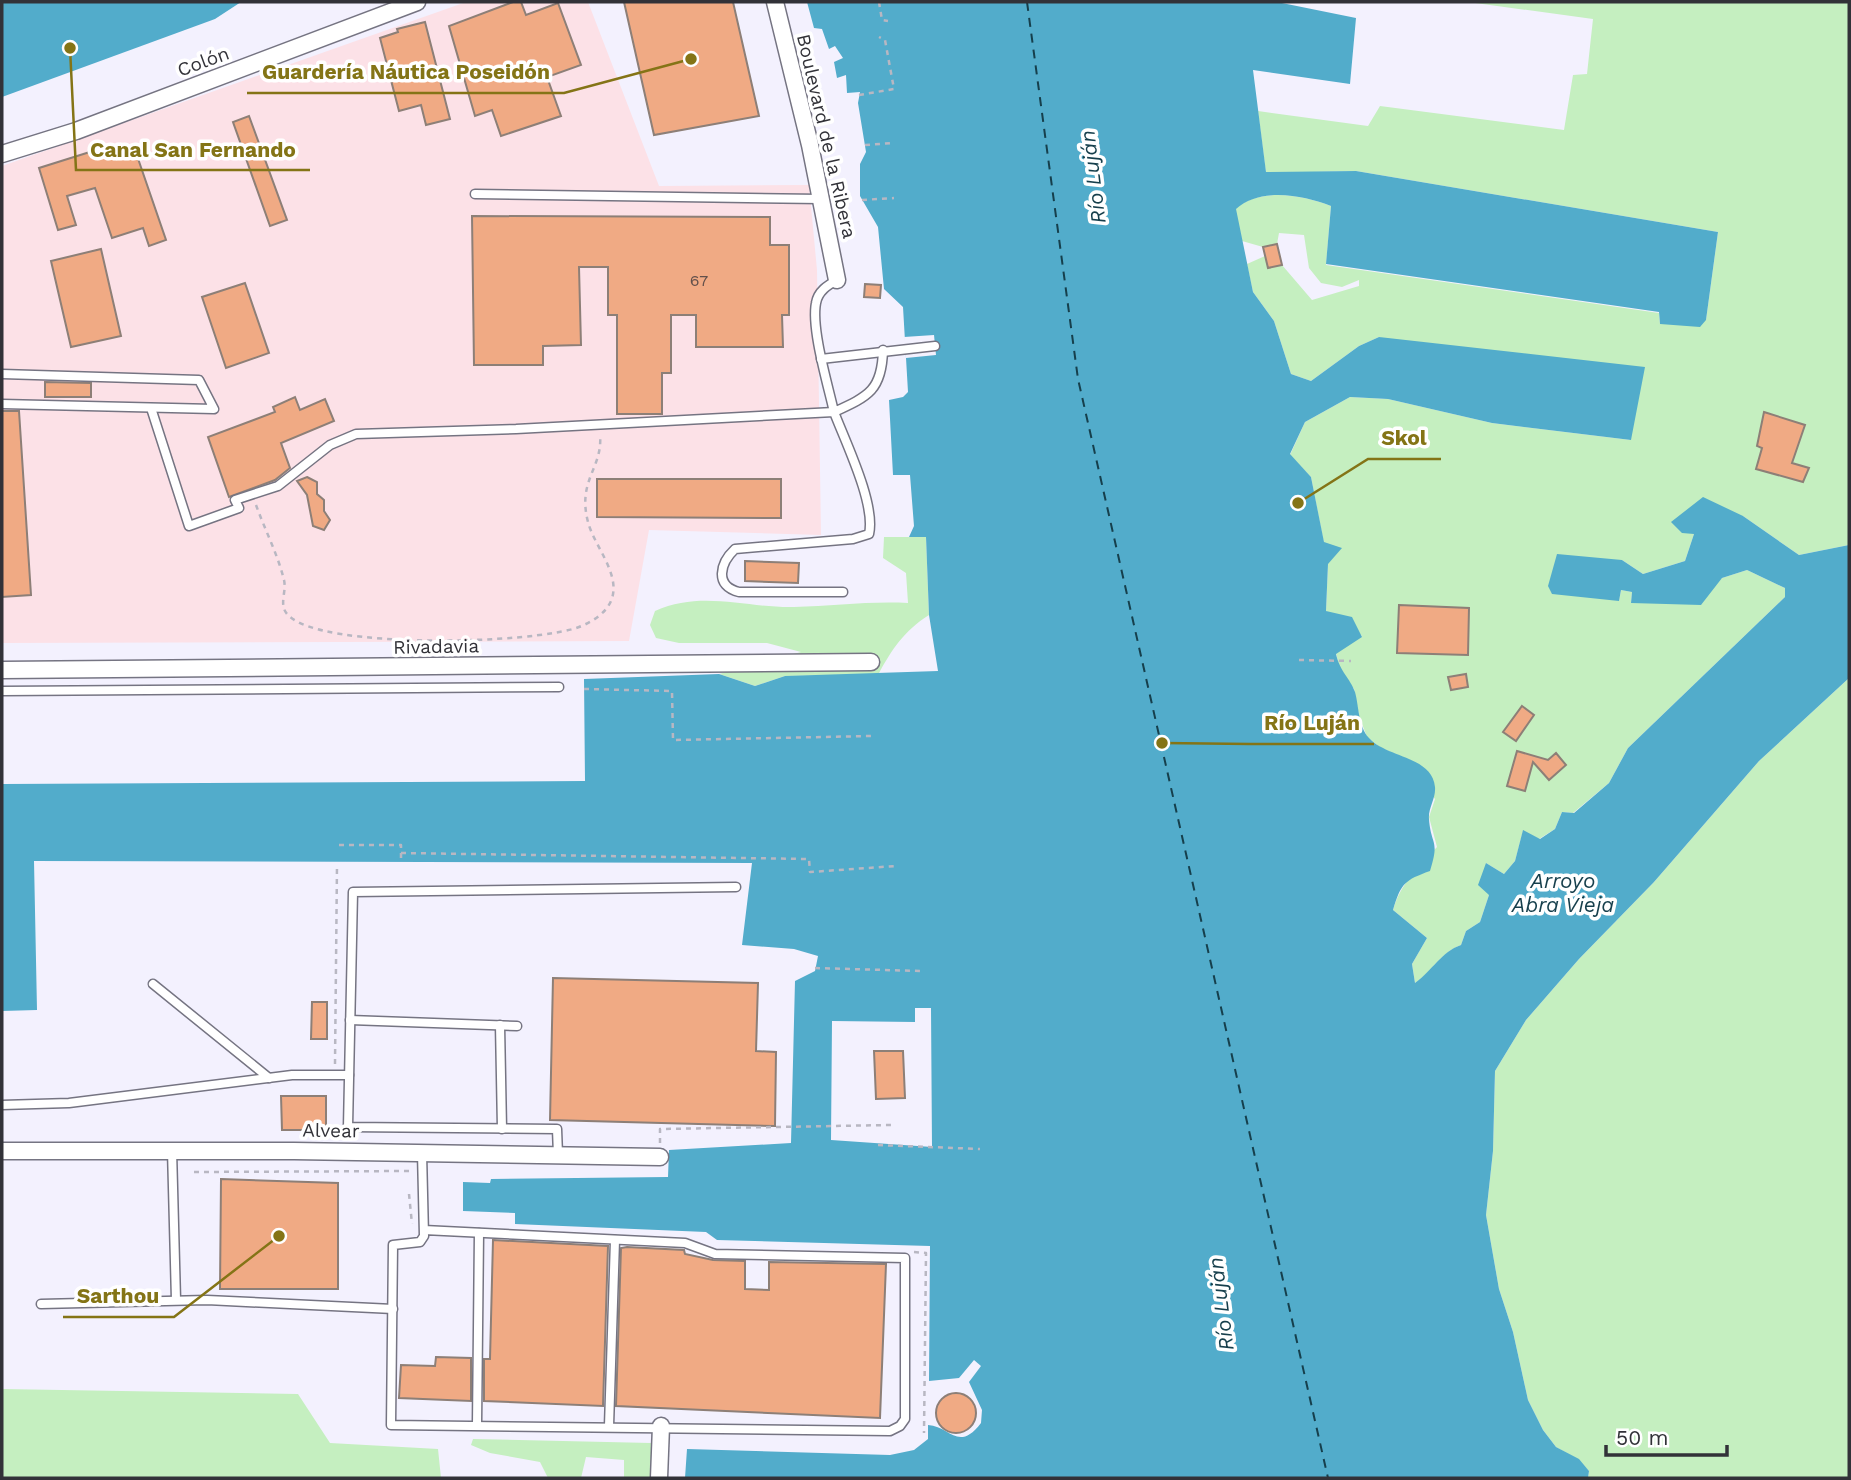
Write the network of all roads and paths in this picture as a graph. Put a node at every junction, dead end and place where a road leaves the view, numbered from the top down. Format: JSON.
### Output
{"nodes":[{"id":1,"x":417,"y":2,"type":"edge"},
{"id":2,"x":775,"y":2,"type":"edge"},
{"id":3,"x":879,"y":2,"type":"edge"},
{"id":4,"x":888,"y":21,"type":"dead end"},
{"id":5,"x":879,"y":37,"type":"dead end"},
{"id":6,"x":859,"y":95,"type":"dead end"},
{"id":7,"x":893,"y":143,"type":"dead end"},
{"id":8,"x":865,"y":145,"type":"dead end"},
{"id":9,"x":2,"y":154,"type":"edge"},
{"id":10,"x":475,"y":194,"type":"dead end"},
{"id":11,"x":894,"y":198,"type":"dead end"},
{"id":12,"x":821,"y":199,"type":"junction"},
{"id":13,"x":862,"y":200,"type":"dead end"},
{"id":14,"x":837,"y":280,"type":"joint"},
{"id":15,"x":935,"y":345,"type":"dead end"},
{"id":16,"x":883,"y":350,"type":"junction"},
{"id":17,"x":821,"y":359,"type":"junction"},
{"id":18,"x":2,"y":374,"type":"edge"},
{"id":19,"x":2,"y":404,"type":"edge"},
{"id":20,"x":151,"y":408,"type":"junction"},
{"id":21,"x":834,"y":412,"type":"junction"},
{"id":22,"x":600,"y":425,"type":"junction"},
{"id":23,"x":252,"y":495,"type":"junction"},
{"id":24,"x":843,"y":592,"type":"dead end"},
{"id":25,"x":1299,"y":660,"type":"dead end"},
{"id":26,"x":1351,"y":661,"type":"dead end"},
{"id":27,"x":871,"y":662,"type":"dead end"},
{"id":28,"x":2,"y":670,"type":"edge"},
{"id":29,"x":559,"y":687,"type":"dead end"},
{"id":30,"x":584,"y":689,"type":"dead end"},
{"id":31,"x":2,"y":691,"type":"edge"},
{"id":32,"x":872,"y":736,"type":"dead end"},
{"id":33,"x":339,"y":845,"type":"dead end"},
{"id":34,"x":401,"y":853,"type":"junction"},
{"id":35,"x":401,"y":862,"type":"dead end"},
{"id":36,"x":337,"y":865,"type":"dead end"},
{"id":37,"x":896,"y":866,"type":"dead end"},
{"id":38,"x":736,"y":887,"type":"dead end"},
{"id":39,"x":815,"y":968,"type":"dead end"},
{"id":40,"x":920,"y":971,"type":"dead end"},
{"id":41,"x":153,"y":984,"type":"dead end"},
{"id":42,"x":350,"y":1020,"type":"junction"},
{"id":43,"x":500,"y":1025,"type":"junction"},
{"id":44,"x":517,"y":1026,"type":"dead end"},
{"id":45,"x":335,"y":1074,"type":"junction"},
{"id":46,"x":349,"y":1075,"type":"junction"},
{"id":47,"x":269,"y":1078,"type":"junction"},
{"id":48,"x":2,"y":1105,"type":"edge"},
{"id":49,"x":891,"y":1125,"type":"dead end"},
{"id":50,"x":502,"y":1129,"type":"junction"},
{"id":51,"x":878,"y":1145,"type":"dead end"},
{"id":52,"x":980,"y":1149,"type":"dead end"},
{"id":53,"x":172,"y":1150,"type":"junction"},
{"id":54,"x":2,"y":1151,"type":"edge"},
{"id":55,"x":422,"y":1153,"type":"junction"},
{"id":56,"x":558,"y":1155,"type":"junction"},
{"id":57,"x":660,"y":1157,"type":"joint"},
{"id":58,"x":424,"y":1230,"type":"junction"},
{"id":59,"x":479,"y":1233,"type":"junction"},
{"id":60,"x":615,"y":1240,"type":"junction"},
{"id":61,"x":176,"y":1300,"type":"junction"},
{"id":62,"x":41,"y":1304,"type":"dead end"},
{"id":63,"x":393,"y":1309,"type":"junction"},
{"id":64,"x":477,"y":1426,"type":"junction"},
{"id":65,"x":609,"y":1426,"type":"junction"},
{"id":66,"x":661,"y":1426,"type":"junction"},
{"id":67,"x":659,"y":1478,"type":"edge"}],
"edges":[{"from":1,"to":9,"type":"street","name":"Colón"},
{"from":2,"to":12,"type":"street","name":"Boulevard de la Ribera"},
{"from":3,"to":4,"type":"path"},
{"from":5,"to":6,"type":"path"},
{"from":7,"to":8,"type":"path"},
{"from":10,"to":12,"type":"lane"},
{"from":11,"to":13,"type":"path"},
{"from":12,"to":14,"type":"street","name":"Boulevard de la Ribera"},
{"from":14,"to":17,"type":"lane"},
{"from":15,"to":16,"type":"lane"},
{"from":16,"to":17,"type":"lane"},
{"from":16,"to":21,"type":"lane"},
{"from":17,"to":21,"type":"lane"},
{"from":18,"to":20,"type":"lane"},
{"from":19,"to":20,"type":"lane"},
{"from":20,"to":23,"type":"lane"},
{"from":21,"to":22,"type":"lane"},
{"from":21,"to":24,"type":"lane"},
{"from":22,"to":23,"type":"lane"},
{"from":22,"to":23,"type":"path"},
{"from":25,"to":26,"type":"path"},
{"from":27,"to":28,"type":"street","name":"Rivadavia"},
{"from":29,"to":31,"type":"lane"},
{"from":30,"to":32,"type":"path"},
{"from":33,"to":34,"type":"path"},
{"from":34,"to":35,"type":"path"},
{"from":34,"to":37,"type":"path"},
{"from":36,"to":45,"type":"path"},
{"from":38,"to":42,"type":"lane"},
{"from":39,"to":40,"type":"path"},
{"from":41,"to":47,"type":"lane"},
{"from":42,"to":43,"type":"lane"},
{"from":42,"to":46,"type":"lane"},
{"from":43,"to":44,"type":"lane"},
{"from":43,"to":50,"type":"lane"},
{"from":45,"to":46,"type":"lane"},
{"from":45,"to":47,"type":"lane"},
{"from":46,"to":50,"type":"lane"},
{"from":47,"to":48,"type":"lane"},
{"from":49,"to":57,"type":"path"},
{"from":50,"to":56,"type":"lane"},
{"from":51,"to":52,"type":"path"},
{"from":53,"to":54,"type":"street","name":"Alvear"},
{"from":53,"to":55,"type":"street","name":"Alvear"},
{"from":53,"to":61,"type":"lane"},
{"from":55,"to":56,"type":"street","name":"Alvear"},
{"from":55,"to":58,"type":"lane"},
{"from":56,"to":57,"type":"street","name":"Alvear"},
{"from":58,"to":59,"type":"lane"},
{"from":58,"to":63,"type":"lane"},
{"from":59,"to":60,"type":"lane"},
{"from":59,"to":64,"type":"lane"},
{"from":60,"to":65,"type":"lane"},
{"from":60,"to":66,"type":"lane"},
{"from":61,"to":62,"type":"lane"},
{"from":61,"to":63,"type":"lane"},
{"from":63,"to":64,"type":"lane"},
{"from":64,"to":65,"type":"lane"},
{"from":65,"to":66,"type":"lane"},
{"from":66,"to":67,"type":"street"}]}
